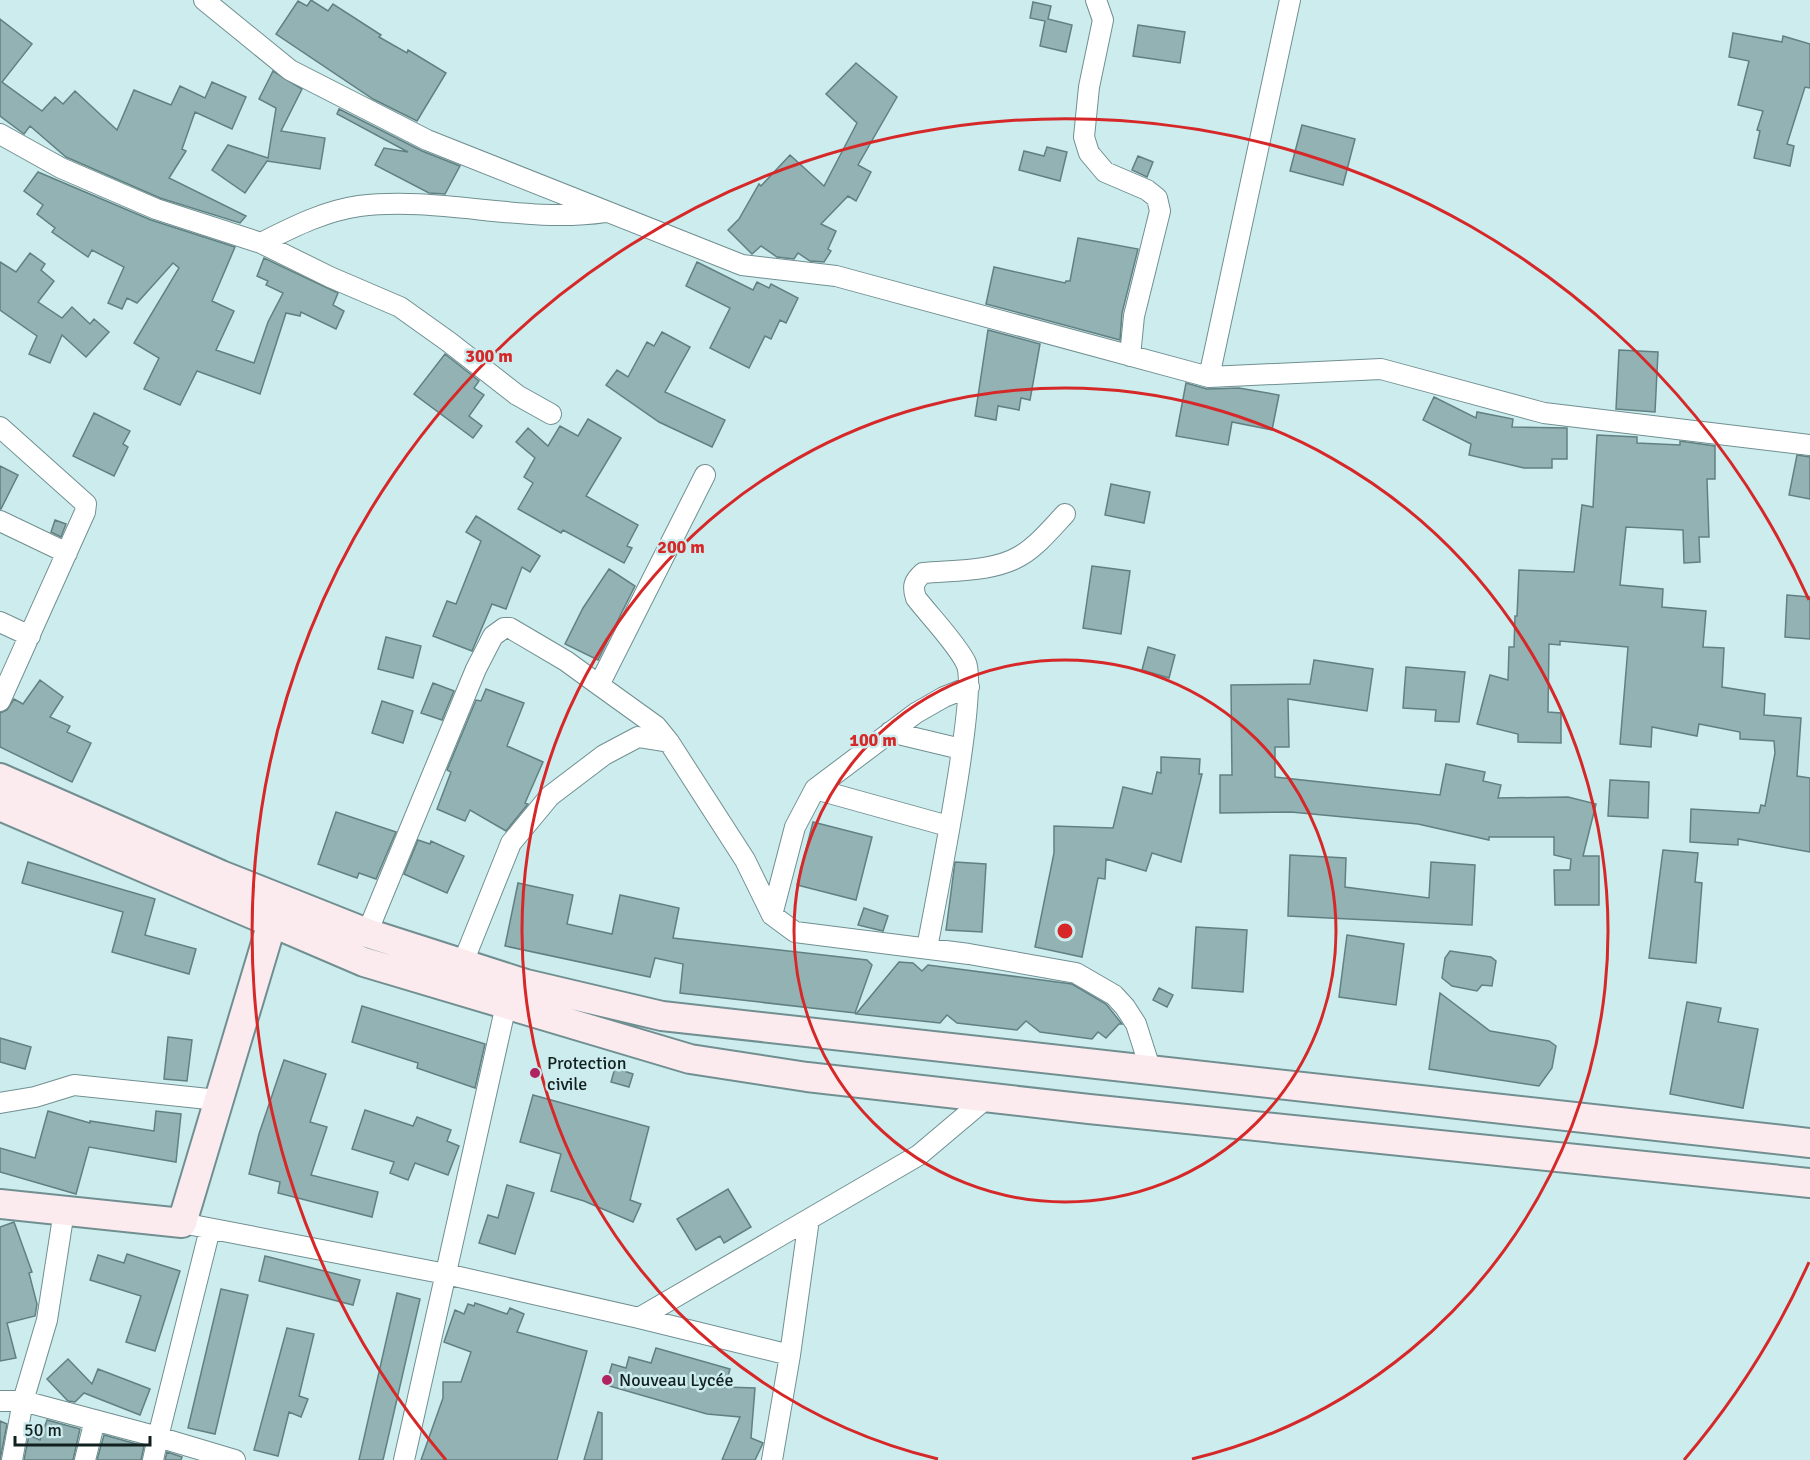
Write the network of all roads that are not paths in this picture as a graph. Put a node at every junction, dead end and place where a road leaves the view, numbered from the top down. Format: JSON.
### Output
{"nodes":[{"id":1,"x":204,"y":0,"type":"edge"},
{"id":2,"x":1096,"y":0,"type":"edge"},
{"id":3,"x":1290,"y":0,"type":"edge"},
{"id":4,"x":0,"y":134,"type":"edge"},
{"id":5,"x":607,"y":212,"type":"junction"},
{"id":6,"x":261,"y":243,"type":"junction"},
{"id":7,"x":1130,"y":356,"type":"junction"},
{"id":8,"x":1209,"y":377,"type":"junction"},
{"id":9,"x":551,"y":414,"type":"dead end"},
{"id":10,"x":0,"y":427,"type":"edge"},
{"id":11,"x":1810,"y":446,"type":"edge"},
{"id":12,"x":705,"y":476,"type":"dead end"},
{"id":13,"x":1065,"y":514,"type":"dead end"},
{"id":14,"x":0,"y":521,"type":"edge"},
{"id":15,"x":67,"y":553,"type":"junction"},
{"id":16,"x":0,"y":622,"type":"edge"},
{"id":17,"x":30,"y":636,"type":"junction"},
{"id":18,"x":6,"y":669,"type":"edge"},
{"id":19,"x":599,"y":685,"type":"junction"},
{"id":20,"x":969,"y":687,"type":"junction"},
{"id":21,"x":0,"y":701,"type":"edge"},
{"id":22,"x":890,"y":732,"type":"junction"},
{"id":23,"x":669,"y":742,"type":"junction"},
{"id":24,"x":961,"y":748,"type":"junction"},
{"id":25,"x":0,"y":778,"type":"edge"},
{"id":26,"x":815,"y":789,"type":"junction"},
{"id":27,"x":0,"y":806,"type":"edge"},
{"id":28,"x":948,"y":826,"type":"junction"},
{"id":29,"x":276,"y":910,"type":"junction"},
{"id":30,"x":772,"y":915,"type":"junction"},
{"id":31,"x":367,"y":933,"type":"junction"},
{"id":32,"x":927,"y":948,"type":"junction"},
{"id":33,"x":462,"y":965,"type":"junction"},
{"id":34,"x":506,"y":1005,"type":"junction"},
{"id":35,"x":1151,"y":1071,"type":"junction"},
{"id":36,"x":989,"y":1096,"type":"junction"},
{"id":37,"x":219,"y":1100,"type":"junction"},
{"id":38,"x":0,"y":1103,"type":"edge"},
{"id":39,"x":1810,"y":1143,"type":"edge"},
{"id":40,"x":1810,"y":1183,"type":"edge"},
{"id":41,"x":0,"y":1204,"type":"edge"},
{"id":42,"x":64,"y":1211,"type":"junction"},
{"id":43,"x":809,"y":1219,"type":"junction"},
{"id":44,"x":182,"y":1223,"type":"junction"},
{"id":45,"x":210,"y":1229,"type":"junction"},
{"id":46,"x":446,"y":1274,"type":"junction"},
{"id":47,"x":639,"y":1318,"type":"junction"},
{"id":48,"x":790,"y":1355,"type":"junction"},
{"id":49,"x":0,"y":1401,"type":"edge"},
{"id":50,"x":23,"y":1401,"type":"junction"},
{"id":51,"x":95,"y":1420,"type":"junction"},
{"id":52,"x":158,"y":1437,"type":"junction"},
{"id":53,"x":12,"y":1460,"type":"edge"},
{"id":54,"x":85,"y":1460,"type":"edge"},
{"id":55,"x":153,"y":1460,"type":"edge"},
{"id":56,"x":235,"y":1460,"type":"edge"},
{"id":57,"x":404,"y":1460,"type":"edge"},
{"id":58,"x":772,"y":1460,"type":"edge"}],
"edges":[{"from":1,"to":5,"type":"street"},
{"from":2,"to":7,"type":"street"},
{"from":3,"to":8,"type":"street"},
{"from":4,"to":6,"type":"street"},
{"from":5,"to":6,"type":"street"},
{"from":5,"to":7,"type":"street"},
{"from":6,"to":9,"type":"street"},
{"from":7,"to":8,"type":"street"},
{"from":8,"to":11,"type":"street"},
{"from":10,"to":15,"type":"street"},
{"from":12,"to":19,"type":"street"},
{"from":13,"to":20,"type":"street"},
{"from":14,"to":15,"type":"street"},
{"from":15,"to":17,"type":"street"},
{"from":16,"to":17,"type":"street"},
{"from":17,"to":18,"type":"street"},
{"from":18,"to":21,"type":"street"},
{"from":19,"to":23,"type":"street"},
{"from":19,"to":31,"type":"street"},
{"from":20,"to":22,"type":"street"},
{"from":20,"to":24,"type":"street"},
{"from":22,"to":24,"type":"street"},
{"from":22,"to":26,"type":"street"},
{"from":23,"to":30,"type":"street"},
{"from":23,"to":33,"type":"street"},
{"from":24,"to":28,"type":"street"},
{"from":25,"to":29,"type":"main road"},
{"from":26,"to":28,"type":"street"},
{"from":26,"to":30,"type":"street"},
{"from":27,"to":29,"type":"main road"},
{"from":28,"to":32,"type":"street"},
{"from":29,"to":31,"type":"main road"},
{"from":29,"to":34,"type":"main road"},
{"from":29,"to":37,"type":"main road"},
{"from":30,"to":32,"type":"street"},
{"from":31,"to":33,"type":"main road"},
{"from":32,"to":35,"type":"street"},
{"from":33,"to":35,"type":"main road"},
{"from":34,"to":36,"type":"main road"},
{"from":34,"to":46,"type":"street"},
{"from":35,"to":39,"type":"main road"},
{"from":36,"to":40,"type":"main road"},
{"from":36,"to":43,"type":"street"},
{"from":37,"to":38,"type":"street"},
{"from":37,"to":44,"type":"main road"},
{"from":41,"to":42,"type":"main road"},
{"from":42,"to":44,"type":"main road"},
{"from":42,"to":50,"type":"street"},
{"from":43,"to":47,"type":"street"},
{"from":43,"to":48,"type":"street"},
{"from":44,"to":45,"type":"street"},
{"from":45,"to":46,"type":"street"},
{"from":45,"to":52,"type":"street"},
{"from":46,"to":47,"type":"street"},
{"from":46,"to":57,"type":"street"},
{"from":47,"to":48,"type":"street"},
{"from":48,"to":58,"type":"street"},
{"from":49,"to":50,"type":"street"},
{"from":50,"to":51,"type":"street"},
{"from":50,"to":53,"type":"street"},
{"from":51,"to":52,"type":"street"},
{"from":51,"to":54,"type":"street"},
{"from":52,"to":55,"type":"street"},
{"from":52,"to":56,"type":"street"}]}
